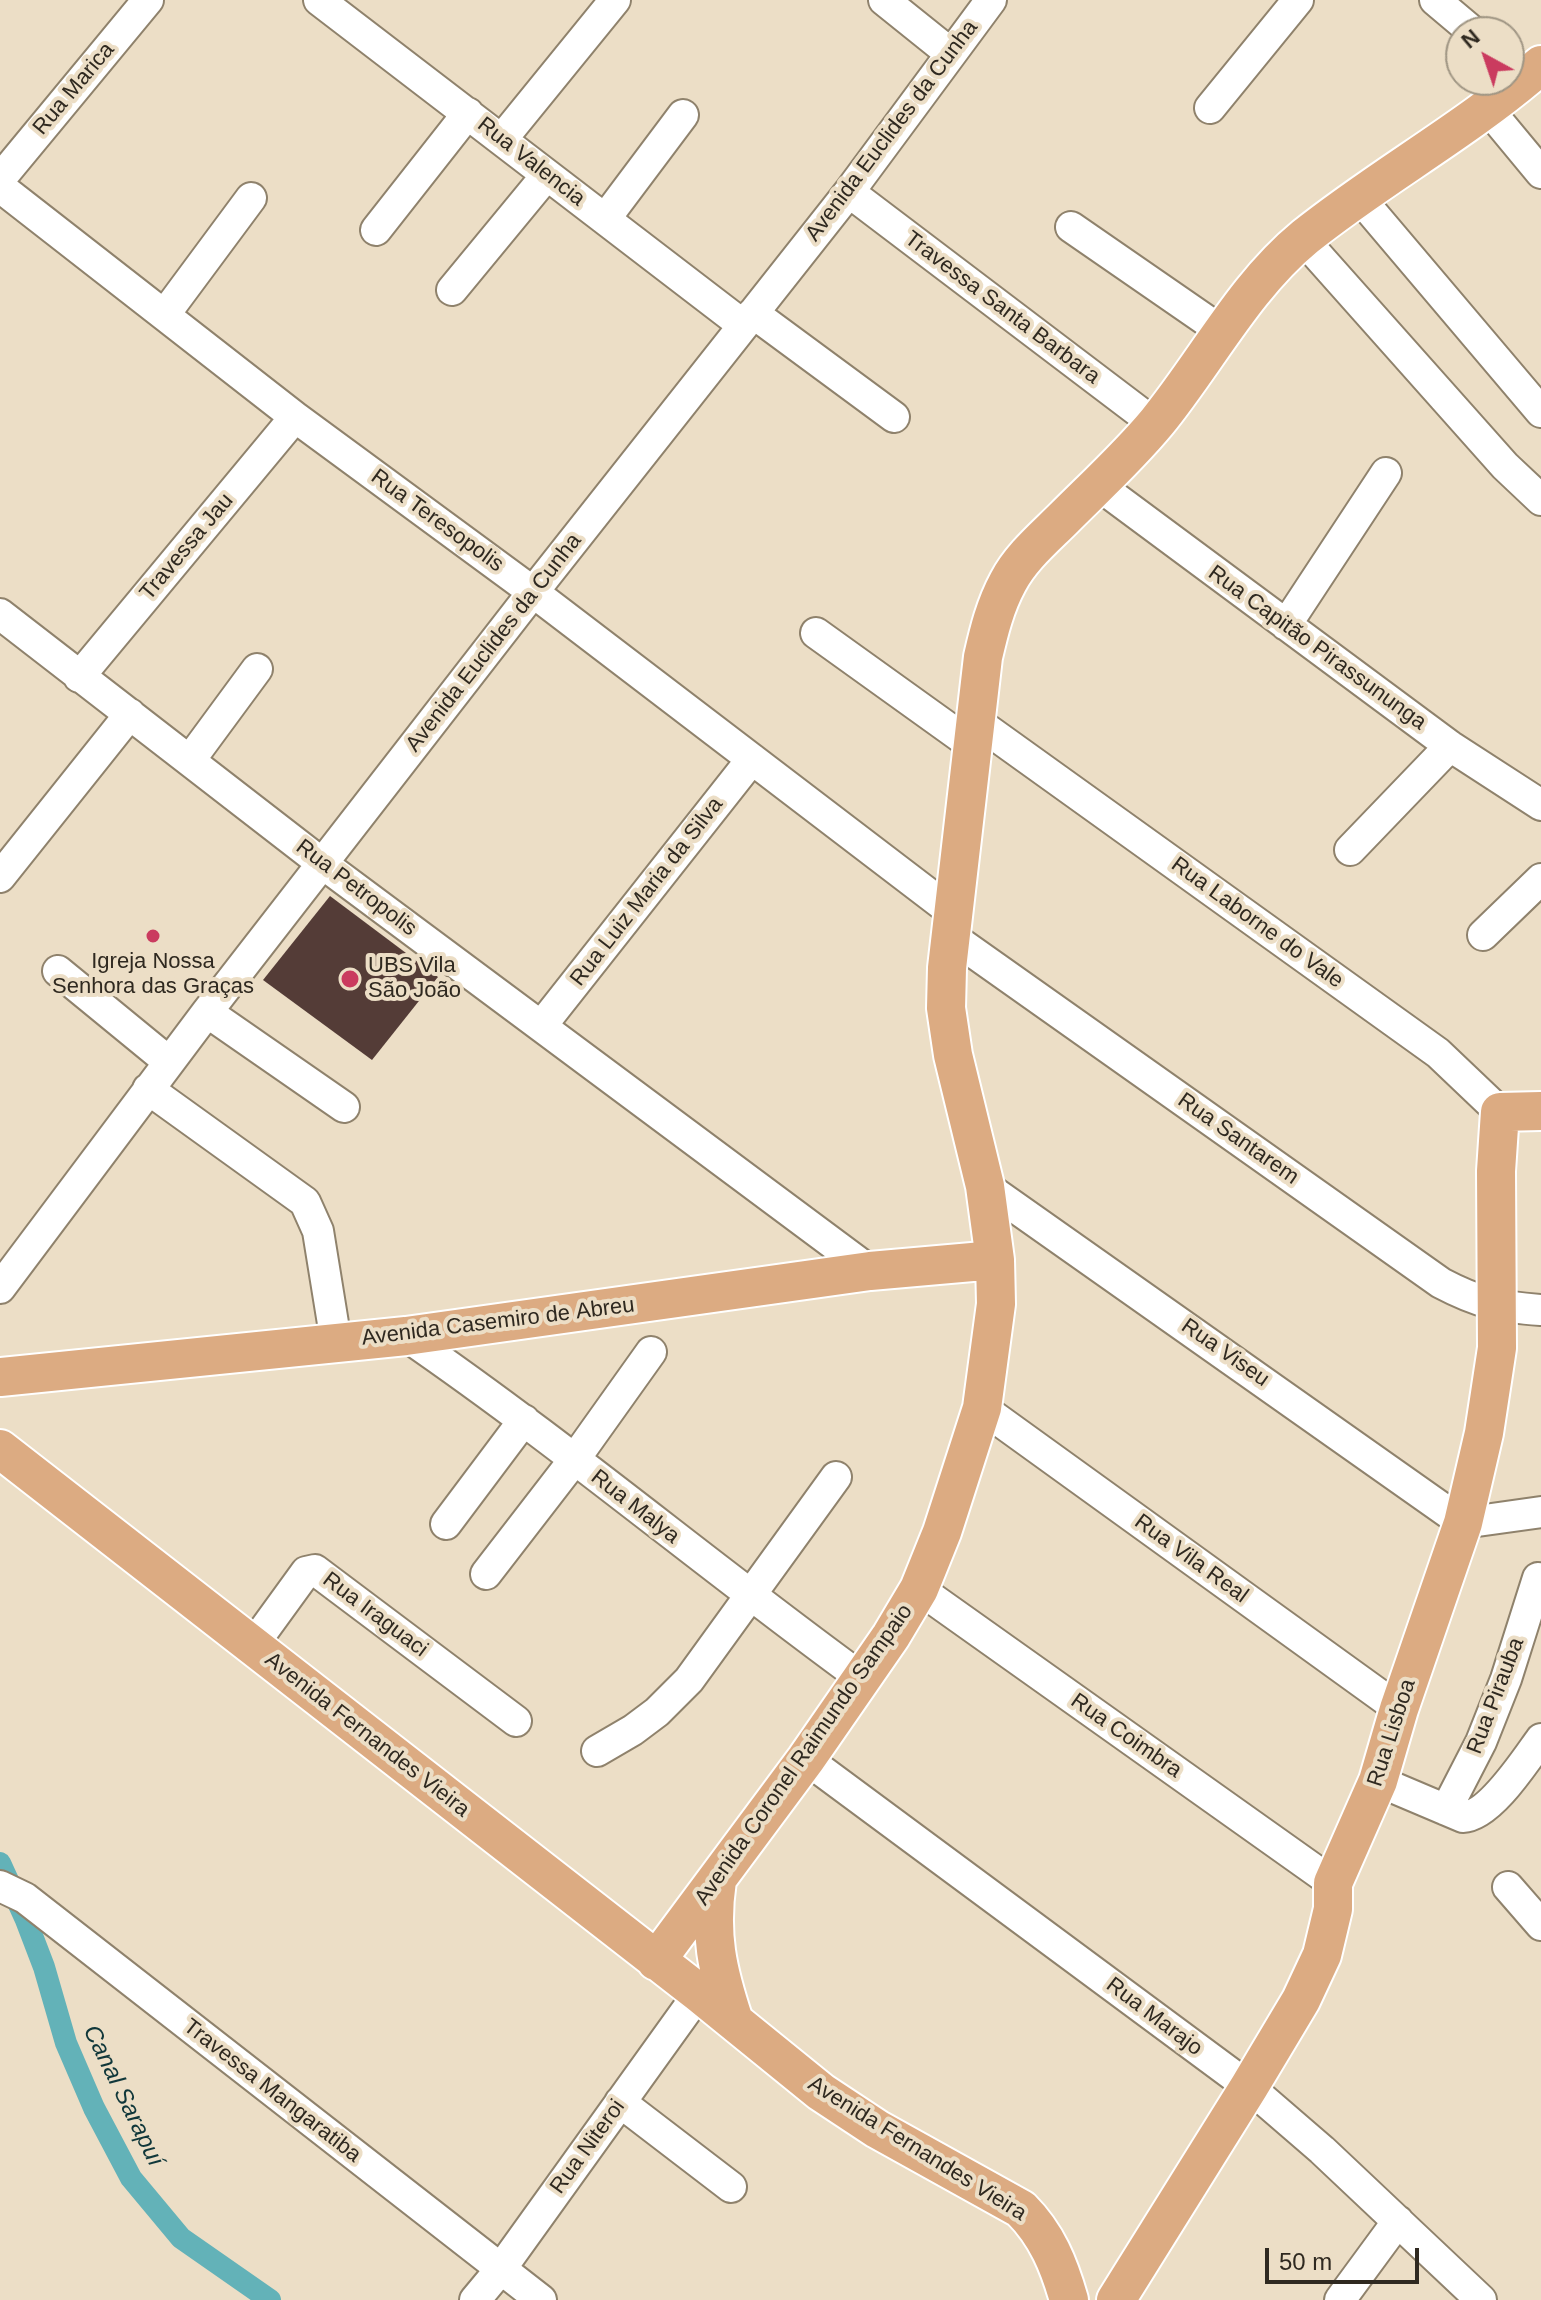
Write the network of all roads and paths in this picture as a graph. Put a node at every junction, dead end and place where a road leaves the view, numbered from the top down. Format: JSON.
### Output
{"nodes":[{"id":1,"x":148,"y":0,"type":"edge"},
{"id":2,"x":319,"y":0,"type":"edge"},
{"id":3,"x":615,"y":0,"type":"edge"},
{"id":4,"x":884,"y":0,"type":"edge"},
{"id":5,"x":991,"y":0,"type":"edge"},
{"id":6,"x":1298,"y":0,"type":"edge"},
{"id":7,"x":1435,"y":0,"type":"edge"},
{"id":8,"x":1454,"y":16,"type":"edge"},
{"id":9,"x":950,"y":53,"type":"junction"},
{"id":10,"x":1526,"y":68,"type":"edge"},
{"id":11,"x":1210,"y":108,"type":"dead end"},
{"id":12,"x":1488,"y":109,"type":"junction"},
{"id":13,"x":468,"y":113,"type":"junction"},
{"id":14,"x":683,"y":115,"type":"dead end"},
{"id":15,"x":502,"y":139,"type":"junction"},
{"id":16,"x":1541,"y":173,"type":"edge"},
{"id":17,"x":546,"y":176,"type":"junction"},
{"id":18,"x":0,"y":179,"type":"edge"},
{"id":19,"x":0,"y":187,"type":"edge"},
{"id":20,"x":849,"y":192,"type":"junction"},
{"id":21,"x":1358,"y":196,"type":"junction"},
{"id":22,"x":251,"y":198,"type":"dead end"},
{"id":23,"x":605,"y":219,"type":"junction"},
{"id":24,"x":1071,"y":227,"type":"dead end"},
{"id":25,"x":376,"y":230,"type":"dead end"},
{"id":26,"x":1303,"y":239,"type":"junction"},
{"id":27,"x":452,"y":290,"type":"dead end"},
{"id":28,"x":165,"y":314,"type":"junction"},
{"id":29,"x":748,"y":319,"type":"junction"},
{"id":30,"x":1223,"y":332,"type":"junction"},
{"id":31,"x":1541,"y":412,"type":"edge"},
{"id":32,"x":295,"y":417,"type":"junction"},
{"id":33,"x":894,"y":417,"type":"dead end"},
{"id":34,"x":1155,"y":424,"type":"junction"},
{"id":35,"x":1386,"y":473,"type":"dead end"},
{"id":36,"x":1098,"y":485,"type":"junction"},
{"id":37,"x":1541,"y":500,"type":"edge"},
{"id":38,"x":533,"y":592,"type":"junction"},
{"id":39,"x":0,"y":614,"type":"edge"},
{"id":40,"x":1286,"y":625,"type":"junction"},
{"id":41,"x":816,"y":633,"type":"dead end"},
{"id":42,"x":257,"y":669,"type":"dead end"},
{"id":43,"x":79,"y":677,"type":"junction"},
{"id":44,"x":130,"y":714,"type":"junction"},
{"id":45,"x":973,"y":732,"type":"junction"},
{"id":46,"x":1450,"y":746,"type":"junction"},
{"id":47,"x":752,"y":759,"type":"junction"},
{"id":48,"x":190,"y":760,"type":"junction"},
{"id":49,"x":1541,"y":805,"type":"edge"},
{"id":50,"x":1350,"y":850,"type":"dead end"},
{"id":51,"x":323,"y":864,"type":"junction"},
{"id":52,"x":0,"y":877,"type":"edge"},
{"id":53,"x":1541,"y":879,"type":"edge"},
{"id":54,"x":950,"y":923,"type":"junction"},
{"id":55,"x":1483,"y":935,"type":"dead end"},
{"id":56,"x":58,"y":971,"type":"dead end"},
{"id":57,"x":207,"y":1012,"type":"junction"},
{"id":58,"x":542,"y":1025,"type":"junction"},
{"id":59,"x":169,"y":1062,"type":"junction"},
{"id":60,"x":148,"y":1089,"type":"junction"},
{"id":61,"x":344,"y":1107,"type":"dead end"},
{"id":62,"x":1541,"y":1111,"type":"edge"},
{"id":63,"x":1500,"y":1112,"type":"junction"},
{"id":64,"x":985,"y":1186,"type":"junction"},
{"id":65,"x":995,"y":1260,"type":"junction"},
{"id":66,"x":870,"y":1271,"type":"junction"},
{"id":67,"x":0,"y":1288,"type":"edge"},
{"id":68,"x":1497,"y":1306,"type":"junction"},
{"id":69,"x":1541,"y":1310,"type":"edge"},
{"id":70,"x":406,"y":1336,"type":"junction"},
{"id":71,"x":336,"y":1342,"type":"junction"},
{"id":72,"x":651,"y":1352,"type":"dead end"},
{"id":73,"x":0,"y":1377,"type":"edge"},
{"id":74,"x":982,"y":1408,"type":"junction"},
{"id":75,"x":524,"y":1420,"type":"junction"},
{"id":76,"x":0,"y":1449,"type":"edge"},
{"id":77,"x":574,"y":1460,"type":"junction"},
{"id":78,"x":836,"y":1477,"type":"dead end"},
{"id":79,"x":1541,"y":1512,"type":"edge"},
{"id":80,"x":1463,"y":1523,"type":"junction"},
{"id":81,"x":446,"y":1524,"type":"dead end"},
{"id":82,"x":486,"y":1574,"type":"dead end"},
{"id":83,"x":1538,"y":1578,"type":"dead end"},
{"id":84,"x":919,"y":1589,"type":"junction"},
{"id":85,"x":749,"y":1596,"type":"junction"},
{"id":86,"x":253,"y":1645,"type":"junction"},
{"id":87,"x":863,"y":1679,"type":"junction"},
{"id":88,"x":1399,"y":1709,"type":"junction"},
{"id":89,"x":516,"y":1721,"type":"dead end"},
{"id":90,"x":1541,"y":1739,"type":"edge"},
{"id":91,"x":597,"y":1751,"type":"dead end"},
{"id":92,"x":806,"y":1759,"type":"junction"},
{"id":93,"x":1378,"y":1781,"type":"junction"},
{"id":94,"x":1446,"y":1810,"type":"junction"},
{"id":95,"x":717,"y":1880,"type":"junction"},
{"id":96,"x":1333,"y":1883,"type":"junction"},
{"id":97,"x":1508,"y":1887,"type":"dead end"},
{"id":98,"x":12,"y":1892,"type":"edge"},
{"id":99,"x":1541,"y":1925,"type":"edge"},
{"id":100,"x":656,"y":1961,"type":"junction"},
{"id":101,"x":699,"y":1993,"type":"junction"},
{"id":102,"x":734,"y":2021,"type":"junction"},
{"id":103,"x":1249,"y":2087,"type":"junction"},
{"id":104,"x":620,"y":2102,"type":"junction"},
{"id":105,"x":731,"y":2187,"type":"dead end"},
{"id":106,"x":1398,"y":2221,"type":"junction"},
{"id":107,"x":500,"y":2270,"type":"junction"},
{"id":108,"x":475,"y":2300,"type":"edge"},
{"id":109,"x":541,"y":2300,"type":"edge"},
{"id":110,"x":1069,"y":2300,"type":"edge"},
{"id":111,"x":1116,"y":2300,"type":"edge"},
{"id":112,"x":1340,"y":2300,"type":"edge"},
{"id":113,"x":1481,"y":2300,"type":"edge"}],
"edges":[{"from":1,"to":18,"type":"street","name":"Rua Marica"},
{"from":2,"to":13,"type":"street","name":"Rua Valencia"},
{"from":3,"to":15,"type":"street"},
{"from":4,"to":9,"type":"street"},
{"from":5,"to":9,"type":"street","name":"Avenida Euclides da Cunha"},
{"from":6,"to":11,"type":"street"},
{"from":7,"to":8,"type":"street"},
{"from":9,"to":20,"type":"street","name":"Avenida Euclides da Cunha"},
{"from":10,"to":12,"type":"main road","name":"Avenida Coronel Raimundo Sampaio"},
{"from":12,"to":16,"type":"street"},
{"from":12,"to":21,"type":"main road","name":"Avenida Coronel Raimundo Sampaio"},
{"from":13,"to":15,"type":"street","name":"Rua Valencia"},
{"from":13,"to":25,"type":"street"},
{"from":14,"to":23,"type":"street"},
{"from":15,"to":17,"type":"street","name":"Rua Valencia"},
{"from":17,"to":23,"type":"street","name":"Rua Valencia"},
{"from":17,"to":27,"type":"street"},
{"from":19,"to":28,"type":"street","name":"Rua Teresopolis"},
{"from":20,"to":29,"type":"street","name":"Avenida Euclides da Cunha"},
{"from":20,"to":34,"type":"street","name":"Travessa Santa Barbara"},
{"from":21,"to":26,"type":"main road","name":"Avenida Coronel Raimundo Sampaio"},
{"from":21,"to":31,"type":"street"},
{"from":22,"to":28,"type":"street"},
{"from":23,"to":29,"type":"street","name":"Rua Valencia"},
{"from":24,"to":30,"type":"street"},
{"from":26,"to":30,"type":"main road","name":"Avenida Coronel Raimundo Sampaio"},
{"from":26,"to":37,"type":"street"},
{"from":28,"to":32,"type":"street","name":"Rua Teresopolis"},
{"from":29,"to":33,"type":"street","name":"Rua Valencia"},
{"from":29,"to":38,"type":"street","name":"Avenida Euclides da Cunha"},
{"from":30,"to":34,"type":"main road","name":"Avenida Coronel Raimundo Sampaio"},
{"from":32,"to":38,"type":"street","name":"Rua Teresopolis"},
{"from":32,"to":43,"type":"street","name":"Travessa Jau"},
{"from":34,"to":36,"type":"main road","name":"Avenida Coronel Raimundo Sampaio"},
{"from":35,"to":40,"type":"street"},
{"from":36,"to":40,"type":"street","name":"Rua Capitão Pirassununga"},
{"from":36,"to":45,"type":"main road","name":"Avenida Coronel Raimundo Sampaio"},
{"from":38,"to":47,"type":"street","name":"Rua Teresopolis"},
{"from":38,"to":51,"type":"street","name":"Avenida Euclides da Cunha"},
{"from":39,"to":43,"type":"street","name":"Rua Petropolis"},
{"from":40,"to":46,"type":"street","name":"Rua Capitão Pirassununga"},
{"from":41,"to":45,"type":"street","name":"Rua Laborne do Vale"},
{"from":42,"to":48,"type":"street"},
{"from":43,"to":44,"type":"street","name":"Rua Petropolis"},
{"from":44,"to":48,"type":"street","name":"Rua Petropolis"},
{"from":44,"to":52,"type":"street"},
{"from":45,"to":54,"type":"main road","name":"Avenida Coronel Raimundo Sampaio"},
{"from":45,"to":63,"type":"street","name":"Rua Laborne do Vale"},
{"from":46,"to":49,"type":"street","name":"Rua Capitão Pirassununga"},
{"from":46,"to":50,"type":"street"},
{"from":47,"to":54,"type":"street","name":"Rua Teresopolis"},
{"from":47,"to":58,"type":"street","name":"Rua Luiz Maria da Silva"},
{"from":48,"to":51,"type":"street","name":"Rua Petropolis"},
{"from":51,"to":57,"type":"street","name":"Avenida Euclides da Cunha"},
{"from":51,"to":58,"type":"street","name":"Rua Petropolis"},
{"from":53,"to":55,"type":"street"},
{"from":54,"to":64,"type":"main road","name":"Avenida Coronel Raimundo Sampaio"},
{"from":54,"to":68,"type":"street","name":"Rua Santarem"},
{"from":56,"to":59,"type":"street"},
{"from":57,"to":59,"type":"street","name":"Avenida Euclides da Cunha"},
{"from":57,"to":61,"type":"street"},
{"from":58,"to":66,"type":"street","name":"Rua Petropolis"},
{"from":59,"to":60,"type":"street","name":"Avenida Euclides da Cunha"},
{"from":60,"to":67,"type":"street","name":"Avenida Euclides da Cunha"},
{"from":60,"to":71,"type":"street"},
{"from":62,"to":63,"type":"main road"},
{"from":63,"to":68,"type":"main road","name":"Rua Lisboa"},
{"from":64,"to":65,"type":"main road","name":"Avenida Coronel Raimundo Sampaio"},
{"from":64,"to":80,"type":"street","name":"Rua Viseu"},
{"from":65,"to":66,"type":"main road","name":"Avenida Casemiro de Abreu"},
{"from":65,"to":74,"type":"main road","name":"Avenida Coronel Raimundo Sampaio"},
{"from":66,"to":70,"type":"main road","name":"Avenida Casemiro de Abreu"},
{"from":68,"to":69,"type":"street","name":"Rua Santarem"},
{"from":68,"to":80,"type":"main road","name":"Rua Lisboa"},
{"from":70,"to":71,"type":"main road","name":"Avenida Casemiro de Abreu"},
{"from":70,"to":75,"type":"street","name":"Rua Malya"},
{"from":71,"to":73,"type":"main road","name":"Avenida Casemiro de Abreu"},
{"from":72,"to":77,"type":"street"},
{"from":74,"to":84,"type":"main road","name":"Avenida Coronel Raimundo Sampaio"},
{"from":74,"to":88,"type":"street","name":"Rua Vila Real"},
{"from":75,"to":77,"type":"street","name":"Rua Malya"},
{"from":75,"to":81,"type":"street"},
{"from":76,"to":86,"type":"main road","name":"Avenida Fernandes Vieira"},
{"from":77,"to":82,"type":"street"},
{"from":77,"to":85,"type":"street","name":"Rua Malya"},
{"from":78,"to":85,"type":"street"},
{"from":79,"to":80,"type":"street"},
{"from":80,"to":88,"type":"main road","name":"Rua Lisboa"},
{"from":83,"to":94,"type":"street","name":"Rua Pirauba"},
{"from":84,"to":87,"type":"main road","name":"Avenida Coronel Raimundo Sampaio"},
{"from":84,"to":96,"type":"street","name":"Rua Coimbra"},
{"from":85,"to":87,"type":"street","name":"Rua Malya"},
{"from":85,"to":91,"type":"street"},
{"from":86,"to":89,"type":"street","name":"Rua Iraguaci"},
{"from":86,"to":100,"type":"main road","name":"Avenida Fernandes Vieira"},
{"from":87,"to":92,"type":"main road","name":"Avenida Coronel Raimundo Sampaio"},
{"from":88,"to":93,"type":"main road","name":"Rua Lisboa"},
{"from":90,"to":94,"type":"street"},
{"from":92,"to":95,"type":"main road","name":"Avenida Coronel Raimundo Sampaio"},
{"from":92,"to":103,"type":"street","name":"Rua Marajo"},
{"from":93,"to":94,"type":"street"},
{"from":93,"to":96,"type":"main road","name":"Rua Lisboa"},
{"from":95,"to":100,"type":"main road","name":"Avenida Coronel Raimundo Sampaio"},
{"from":95,"to":102,"type":"main road"},
{"from":96,"to":103,"type":"main road","name":"Rua Lisboa"},
{"from":97,"to":99,"type":"street"},
{"from":98,"to":107,"type":"street","name":"Travessa Mangaratiba"},
{"from":100,"to":101,"type":"main road","name":"Avenida Fernandes Vieira"},
{"from":101,"to":102,"type":"main road","name":"Avenida Fernandes Vieira"},
{"from":101,"to":104,"type":"street","name":"Rua Niteroi"},
{"from":102,"to":110,"type":"main road","name":"Avenida Fernandes Vieira"},
{"from":103,"to":106,"type":"street","name":"Rua Marajo"},
{"from":103,"to":111,"type":"main road","name":"Rua Lisboa"},
{"from":104,"to":105,"type":"street"},
{"from":104,"to":107,"type":"street","name":"Rua Niteroi"},
{"from":106,"to":112,"type":"street"},
{"from":106,"to":113,"type":"street","name":"Rua Marajo"},
{"from":107,"to":108,"type":"street","name":"Rua Niteroi"},
{"from":107,"to":109,"type":"street","name":"Travessa Mangaratiba"}]}
